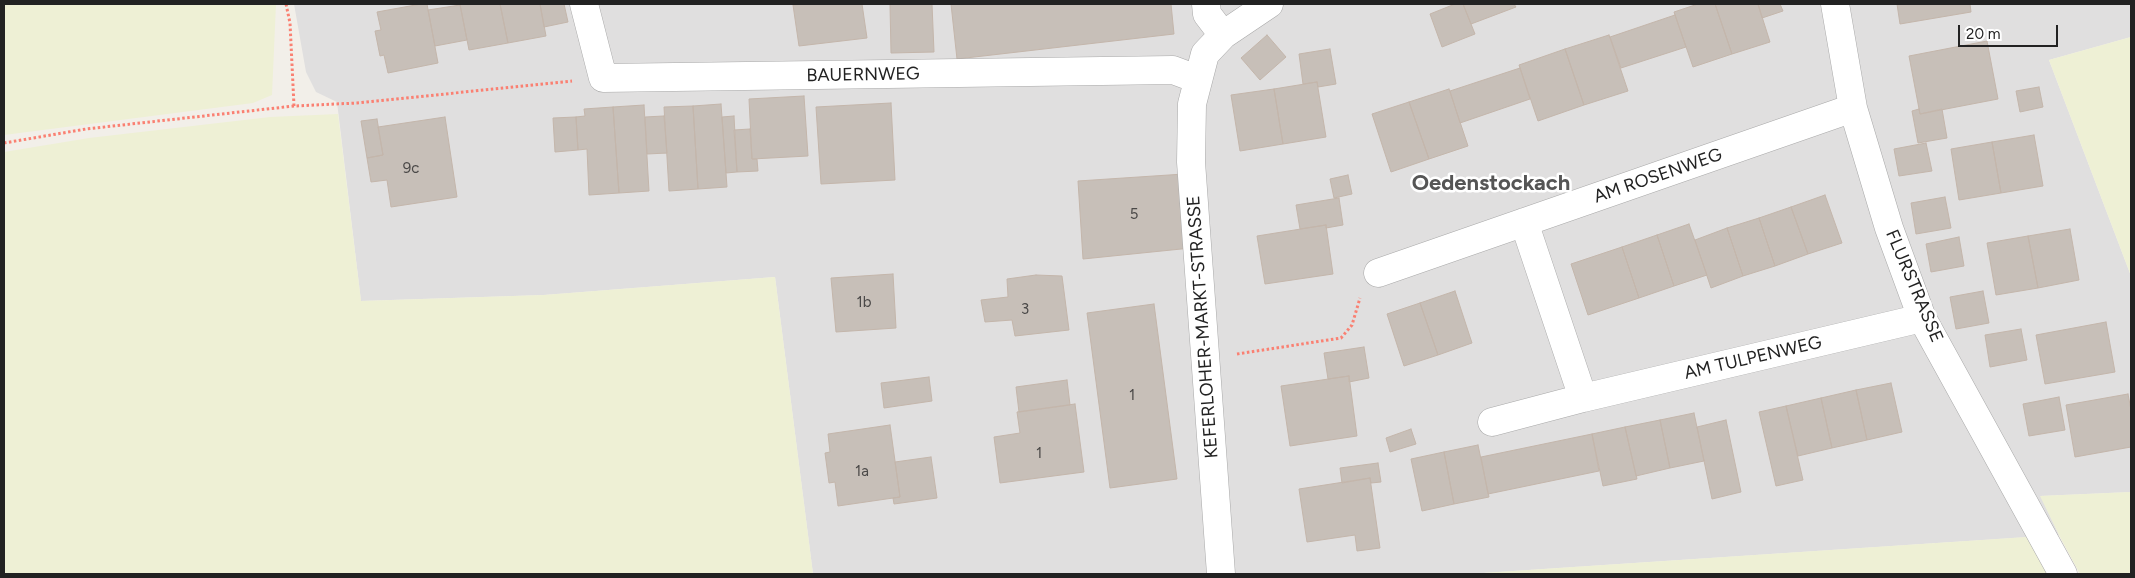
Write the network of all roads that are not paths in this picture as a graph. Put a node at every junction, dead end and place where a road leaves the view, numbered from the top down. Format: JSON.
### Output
{"nodes":[{"id":1,"x":584,"y":4,"type":"edge"},
{"id":2,"x":1206,"y":4,"type":"edge"},
{"id":3,"x":1269,"y":4,"type":"edge"},
{"id":4,"x":1835,"y":4,"type":"edge"},
{"id":5,"x":1223,"y":35,"type":"junction"},
{"id":6,"x":1197,"y":79,"type":"junction"},
{"id":7,"x":1853,"y":108,"type":"junction"},
{"id":8,"x":1524,"y":222,"type":"junction"},
{"id":9,"x":1378,"y":273,"type":"road end"},
{"id":10,"x":1922,"y":318,"type":"junction"},
{"id":11,"x":1583,"y":398,"type":"junction"},
{"id":12,"x":1492,"y":422,"type":"dead end"},
{"id":13,"x":1221,"y":574,"type":"edge"},
{"id":14,"x":2063,"y":574,"type":"edge"}],
"edges":[{"from":1,"to":6,"type":"street","name":"BAUERNWEG"},
{"from":2,"to":5,"type":"street"},
{"from":3,"to":5,"type":"street","name":"KEFERLOHER-MARKT-STRASSE"},
{"from":4,"to":7,"type":"street","name":"FLURSTRASSE"},
{"from":5,"to":6,"type":"street","name":"KEFERLOHER-MARKT-STRASSE"},
{"from":6,"to":13,"type":"street","name":"KEFERLOHER-MARKT-STRASSE"},
{"from":7,"to":8,"type":"street","name":"AM ROSENWEG"},
{"from":7,"to":10,"type":"street","name":"FLURSTRASSE"},
{"from":8,"to":9,"type":"street","name":"AM ROSENWEG"},
{"from":8,"to":11,"type":"street"},
{"from":10,"to":11,"type":"street","name":"AM TULPENWEG"},
{"from":10,"to":14,"type":"street","name":"FLURSTRASSE"},
{"from":11,"to":12,"type":"street","name":"AM TULPENWEG"}]}
